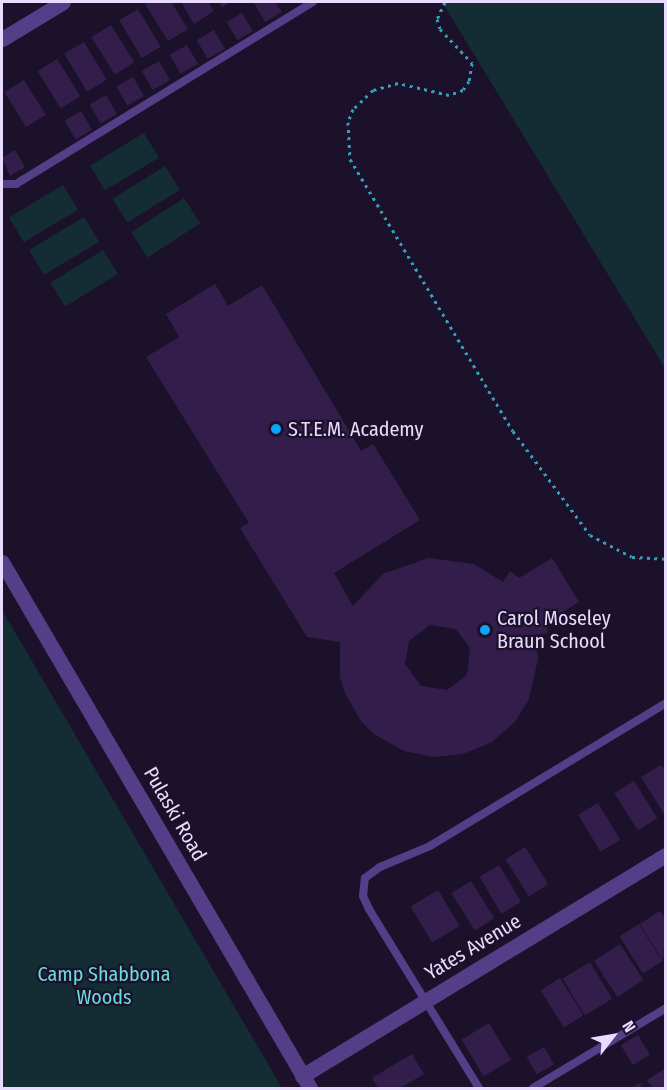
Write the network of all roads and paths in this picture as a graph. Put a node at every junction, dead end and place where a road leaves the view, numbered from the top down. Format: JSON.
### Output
{"nodes":[{"id":1,"x":63,"y":2,"type":"edge"},
{"id":2,"x":313,"y":2,"type":"edge"},
{"id":3,"x":445,"y":2,"type":"edge"},
{"id":4,"x":2,"y":39,"type":"edge"},
{"id":5,"x":2,"y":184,"type":"edge"},
{"id":6,"x":666,"y":559,"type":"edge"},
{"id":7,"x":2,"y":562,"type":"edge"},
{"id":8,"x":666,"y":703,"type":"edge"},
{"id":9,"x":666,"y":855,"type":"edge"},
{"id":10,"x":426,"y":1000,"type":"junction"},
{"id":11,"x":666,"y":1008,"type":"edge"},
{"id":12,"x":306,"y":1082,"type":"edge"},
{"id":13,"x":479,"y":1089,"type":"edge"},
{"id":14,"x":532,"y":1089,"type":"edge"}],
"edges":[{"from":1,"to":4,"type":"street"},
{"from":2,"to":5,"type":"lane"},
{"from":3,"to":6,"type":"path"},
{"from":7,"to":12,"type":"street","name":"Pulaski Road"},
{"from":8,"to":10,"type":"lane"},
{"from":9,"to":10,"type":"street","name":"Yates Avenue"},
{"from":10,"to":12,"type":"street","name":"Yates Avenue"},
{"from":10,"to":13,"type":"lane"},
{"from":11,"to":14,"type":"lane"}]}
